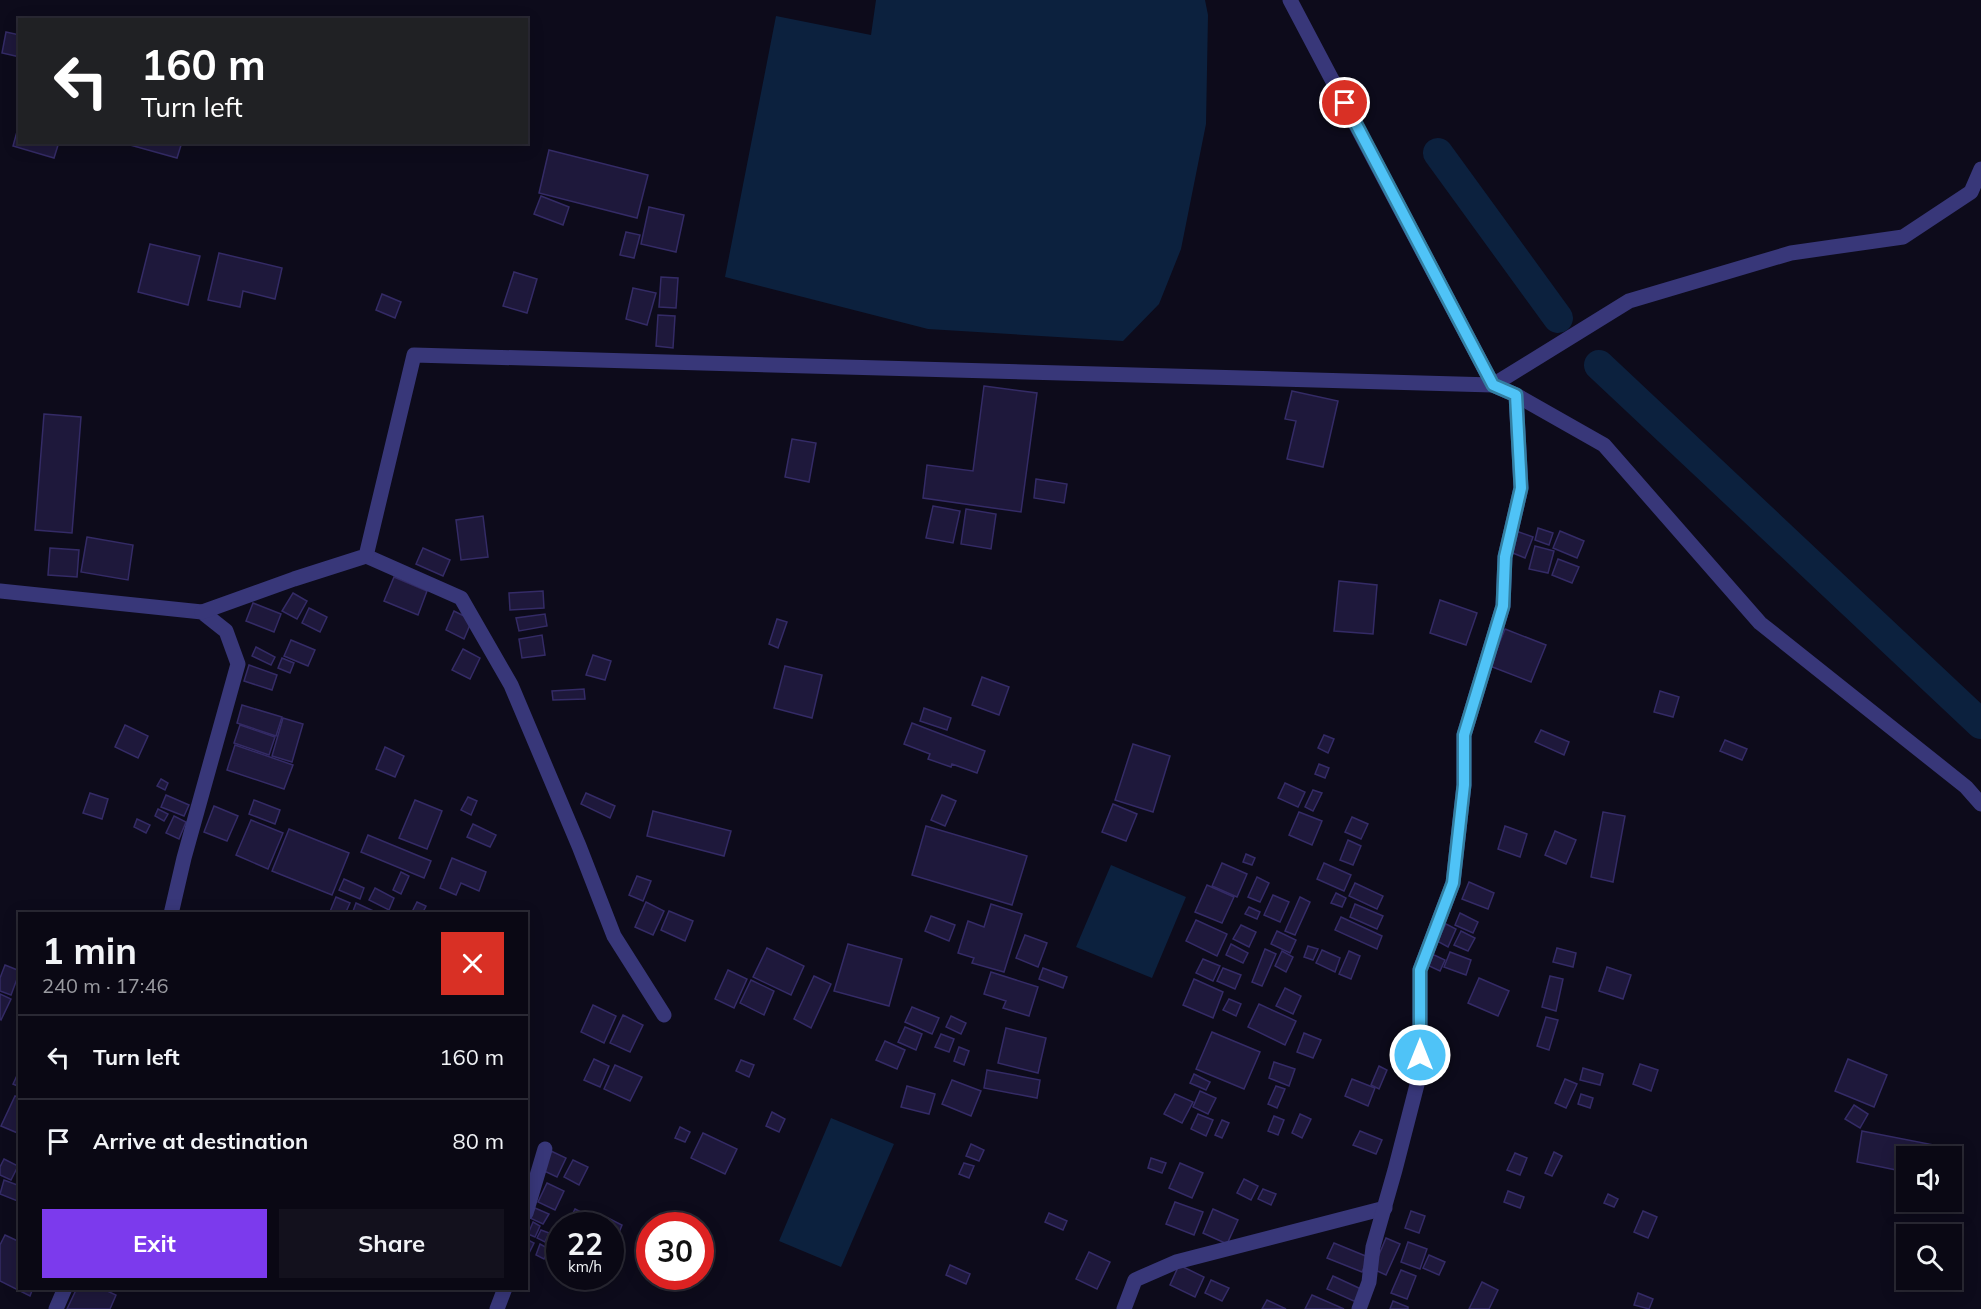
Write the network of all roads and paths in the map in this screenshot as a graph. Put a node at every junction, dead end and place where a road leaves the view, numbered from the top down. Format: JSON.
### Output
{"nodes":[{"id":1,"x":1290,"y":0,"type":"edge"},
{"id":2,"x":1981,"y":169,"type":"edge"},
{"id":3,"x":1493,"y":385,"type":"junction"},
{"id":4,"x":1516,"y":395,"type":"junction"},
{"id":5,"x":366,"y":556,"type":"junction"},
{"id":6,"x":0,"y":591,"type":"edge"},
{"id":7,"x":202,"y":612,"type":"junction"},
{"id":8,"x":1981,"y":804,"type":"edge"},
{"id":9,"x":171,"y":912,"type":"edge"},
{"id":10,"x":664,"y":1015,"type":"dead end"},
{"id":11,"x":545,"y":1149,"type":"dead end"},
{"id":12,"x":528,"y":1206,"type":"edge"},
{"id":13,"x":1384,"y":1208,"type":"junction"},
{"id":14,"x":64,"y":1290,"type":"edge"},
{"id":15,"x":504,"y":1290,"type":"edge"},
{"id":16,"x":56,"y":1309,"type":"edge"},
{"id":17,"x":498,"y":1309,"type":"edge"},
{"id":18,"x":1124,"y":1309,"type":"edge"},
{"id":19,"x":1359,"y":1309,"type":"edge"}],
"edges":[{"from":1,"to":3,"type":"street"},
{"from":2,"to":3,"type":"street"},
{"from":3,"to":4,"type":"street"},
{"from":3,"to":5,"type":"street"},
{"from":4,"to":8,"type":"street"},
{"from":4,"to":13,"type":"street"},
{"from":5,"to":7,"type":"street"},
{"from":5,"to":10,"type":"street"},
{"from":6,"to":7,"type":"street"},
{"from":7,"to":9,"type":"street"},
{"from":11,"to":12,"type":"street"},
{"from":13,"to":18,"type":"street"},
{"from":13,"to":19,"type":"street"},
{"from":14,"to":16,"type":"street"},
{"from":15,"to":17,"type":"street"}]}
